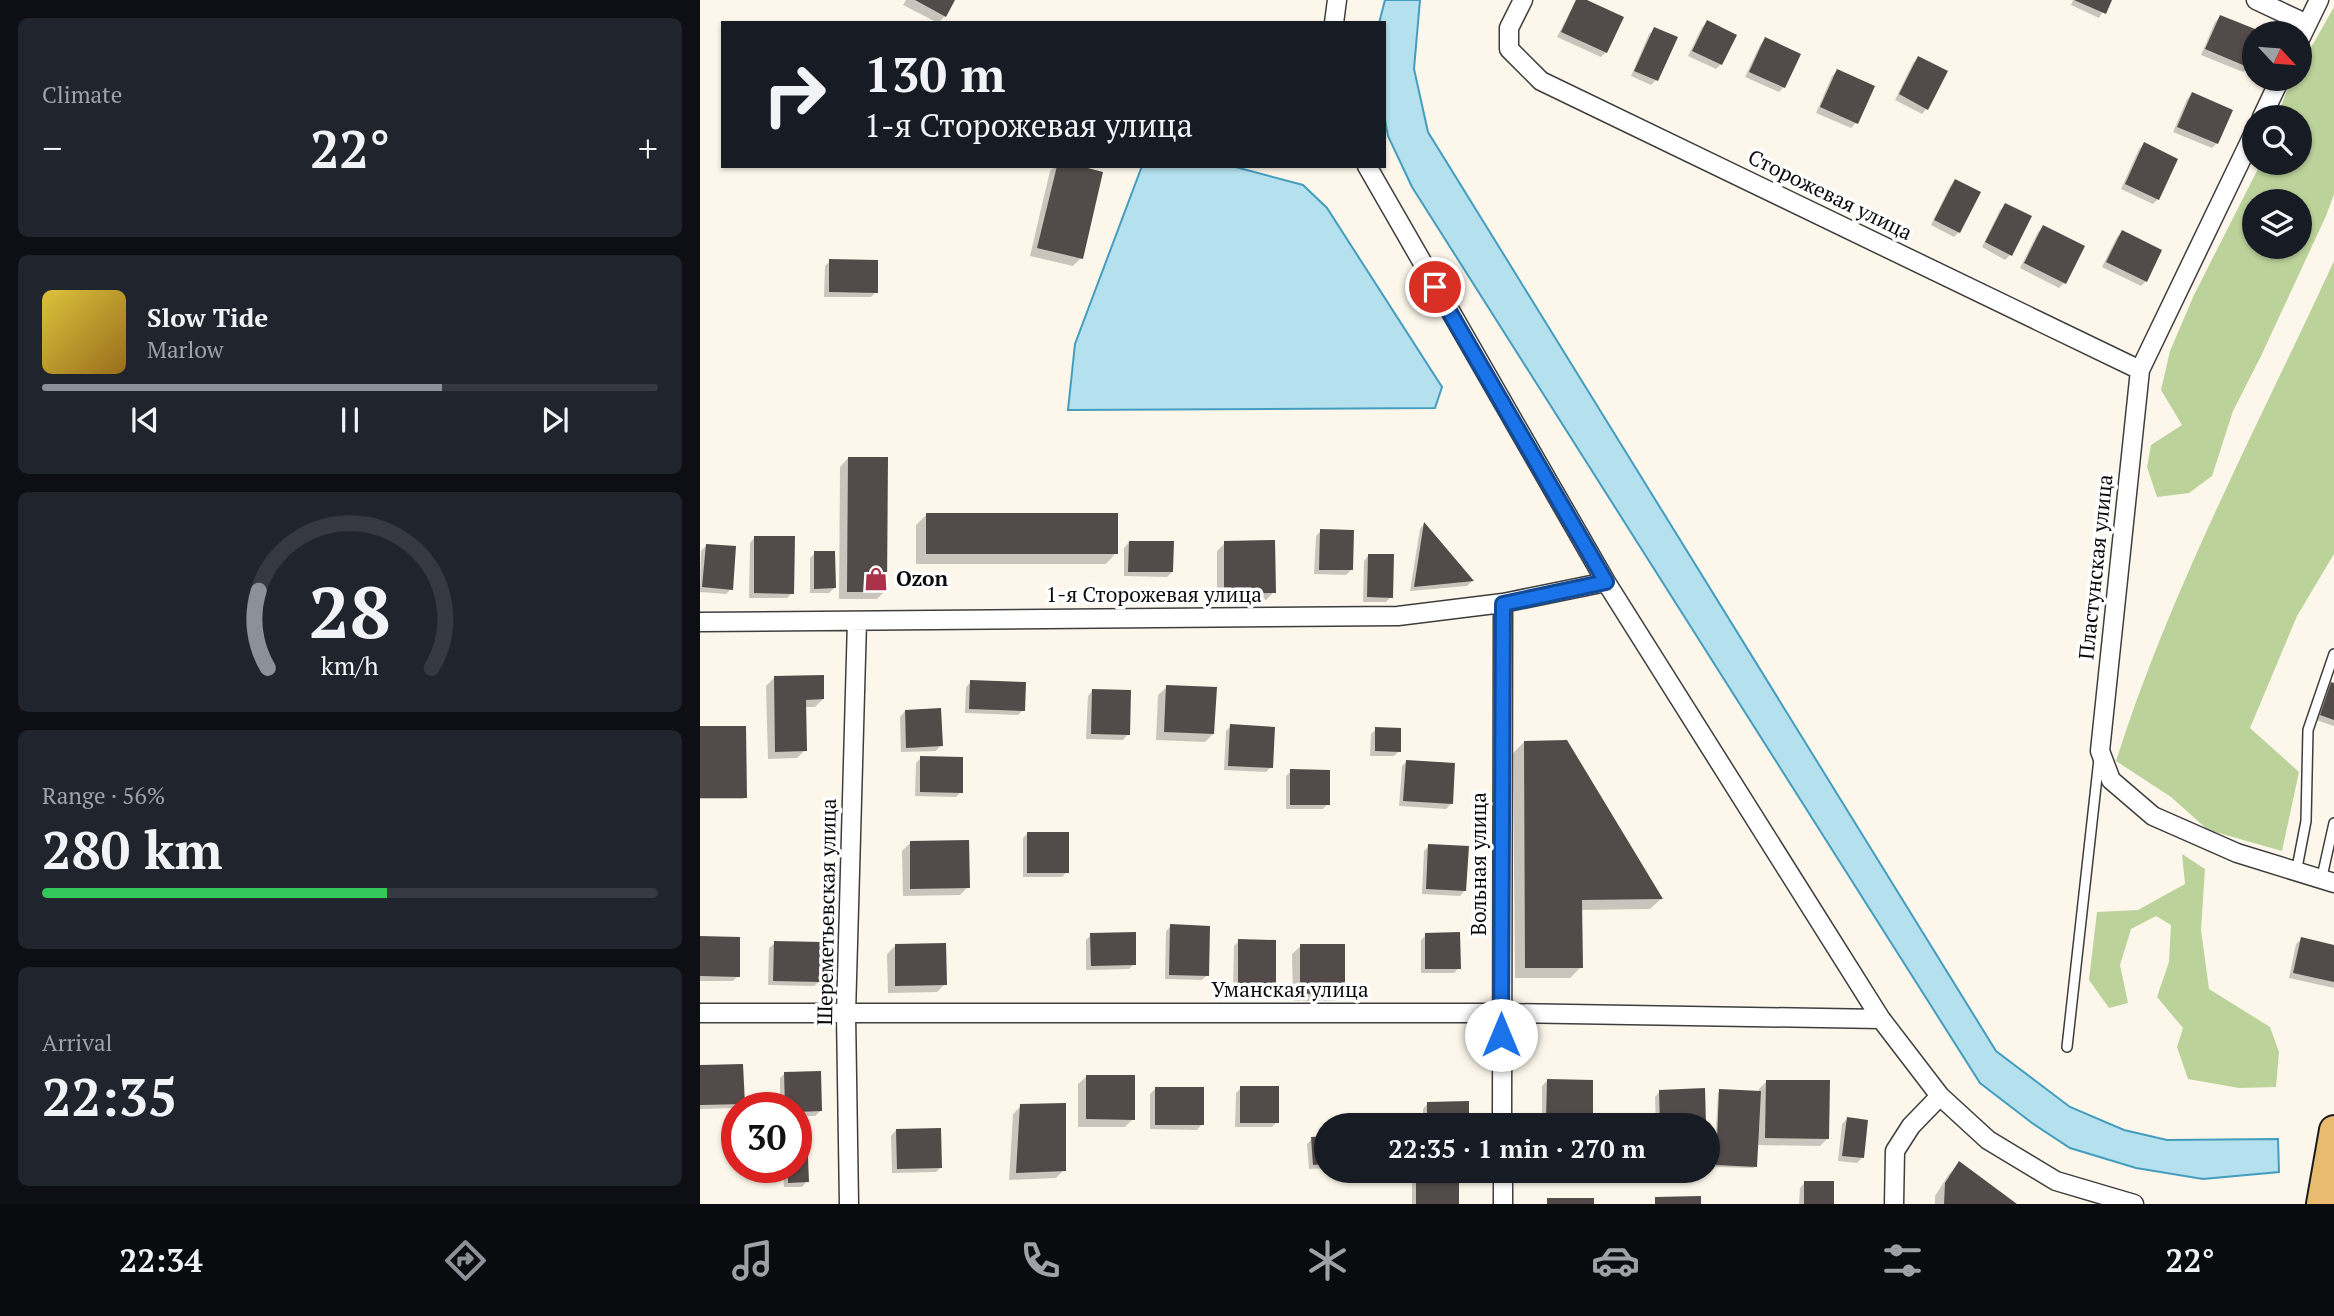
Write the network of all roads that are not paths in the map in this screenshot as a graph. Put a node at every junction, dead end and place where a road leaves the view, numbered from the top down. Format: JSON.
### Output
{"nodes":[{"id":1,"x":1523,"y":0,"type":"edge"},
{"id":2,"x":2256,"y":0,"type":"edge"},
{"id":3,"x":2319,"y":0,"type":"edge"},
{"id":4,"x":1335,"y":1,"type":"edge"},
{"id":5,"x":1334,"y":21,"type":"edge"},
{"id":6,"x":2287,"y":21,"type":"edge"},
{"id":7,"x":2308,"y":21,"type":"edge"},
{"id":8,"x":2242,"y":158,"type":"edge"},
{"id":9,"x":1368,"y":168,"type":"edge"},
{"id":10,"x":2140,"y":370,"type":"junction"},
{"id":11,"x":1606,"y":582,"type":"junction"},
{"id":12,"x":1503,"y":604,"type":"junction"},
{"id":13,"x":857,"y":621,"type":"junction"},
{"id":14,"x":700,"y":622,"type":"edge"},
{"id":15,"x":2334,"y":654,"type":"edge"},
{"id":16,"x":2099,"y":751,"type":"junction"},
{"id":17,"x":2334,"y":823,"type":"edge"},
{"id":18,"x":2295,"y":873,"type":"junction"},
{"id":19,"x":2328,"y":882,"type":"edge"},
{"id":20,"x":700,"y":1013,"type":"edge"},
{"id":21,"x":1501,"y":1013,"type":"junction"},
{"id":22,"x":846,"y":1014,"type":"junction"},
{"id":23,"x":1881,"y":1019,"type":"junction"},
{"id":24,"x":2067,"y":1047,"type":"dead end"},
{"id":25,"x":1940,"y":1096,"type":"junction"},
{"id":26,"x":1502,"y":1113,"type":"edge"},
{"id":27,"x":2334,"y":1130,"type":"edge"},
{"id":28,"x":1503,"y":1183,"type":"edge"},
{"id":29,"x":849,"y":1204,"type":"edge"},
{"id":30,"x":1503,"y":1204,"type":"edge"},
{"id":31,"x":1894,"y":1204,"type":"edge"},
{"id":32,"x":2134,"y":1204,"type":"edge"},
{"id":33,"x":2321,"y":1204,"type":"edge"}],
"edges":[{"from":1,"to":10,"type":"street","name":"Сторожевая улица"},
{"from":2,"to":6,"type":"street"},
{"from":3,"to":7,"type":"street"},
{"from":4,"to":5,"type":"street"},
{"from":8,"to":10,"type":"street","name":"Пластунская улица"},
{"from":9,"to":11,"type":"street"},
{"from":10,"to":16,"type":"street","name":"Пластунская улица"},
{"from":11,"to":12,"type":"street","name":"1-я Сторожевая улица"},
{"from":11,"to":23,"type":"street"},
{"from":12,"to":13,"type":"street","name":"1-я Сторожевая улица"},
{"from":12,"to":21,"type":"street","name":"Вольная улица"},
{"from":13,"to":14,"type":"street","name":"1-я Сторожевая улица"},
{"from":13,"to":22,"type":"street","name":"Шереметьевская улица"},
{"from":15,"to":18,"type":"lane"},
{"from":16,"to":18,"type":"street"},
{"from":16,"to":24,"type":"lane"},
{"from":17,"to":19,"type":"lane"},
{"from":18,"to":19,"type":"street"},
{"from":20,"to":22,"type":"street","name":"Уманская улица"},
{"from":21,"to":22,"type":"street","name":"Уманская улица"},
{"from":21,"to":23,"type":"street","name":"Уманская улица"},
{"from":21,"to":26,"type":"street","name":"Вольная улица"},
{"from":22,"to":29,"type":"street","name":"Шереметьевская улица"},
{"from":23,"to":25,"type":"street"},
{"from":25,"to":31,"type":"street"},
{"from":25,"to":32,"type":"street"},
{"from":27,"to":33,"type":"main road"},
{"from":28,"to":30,"type":"street"}]}
